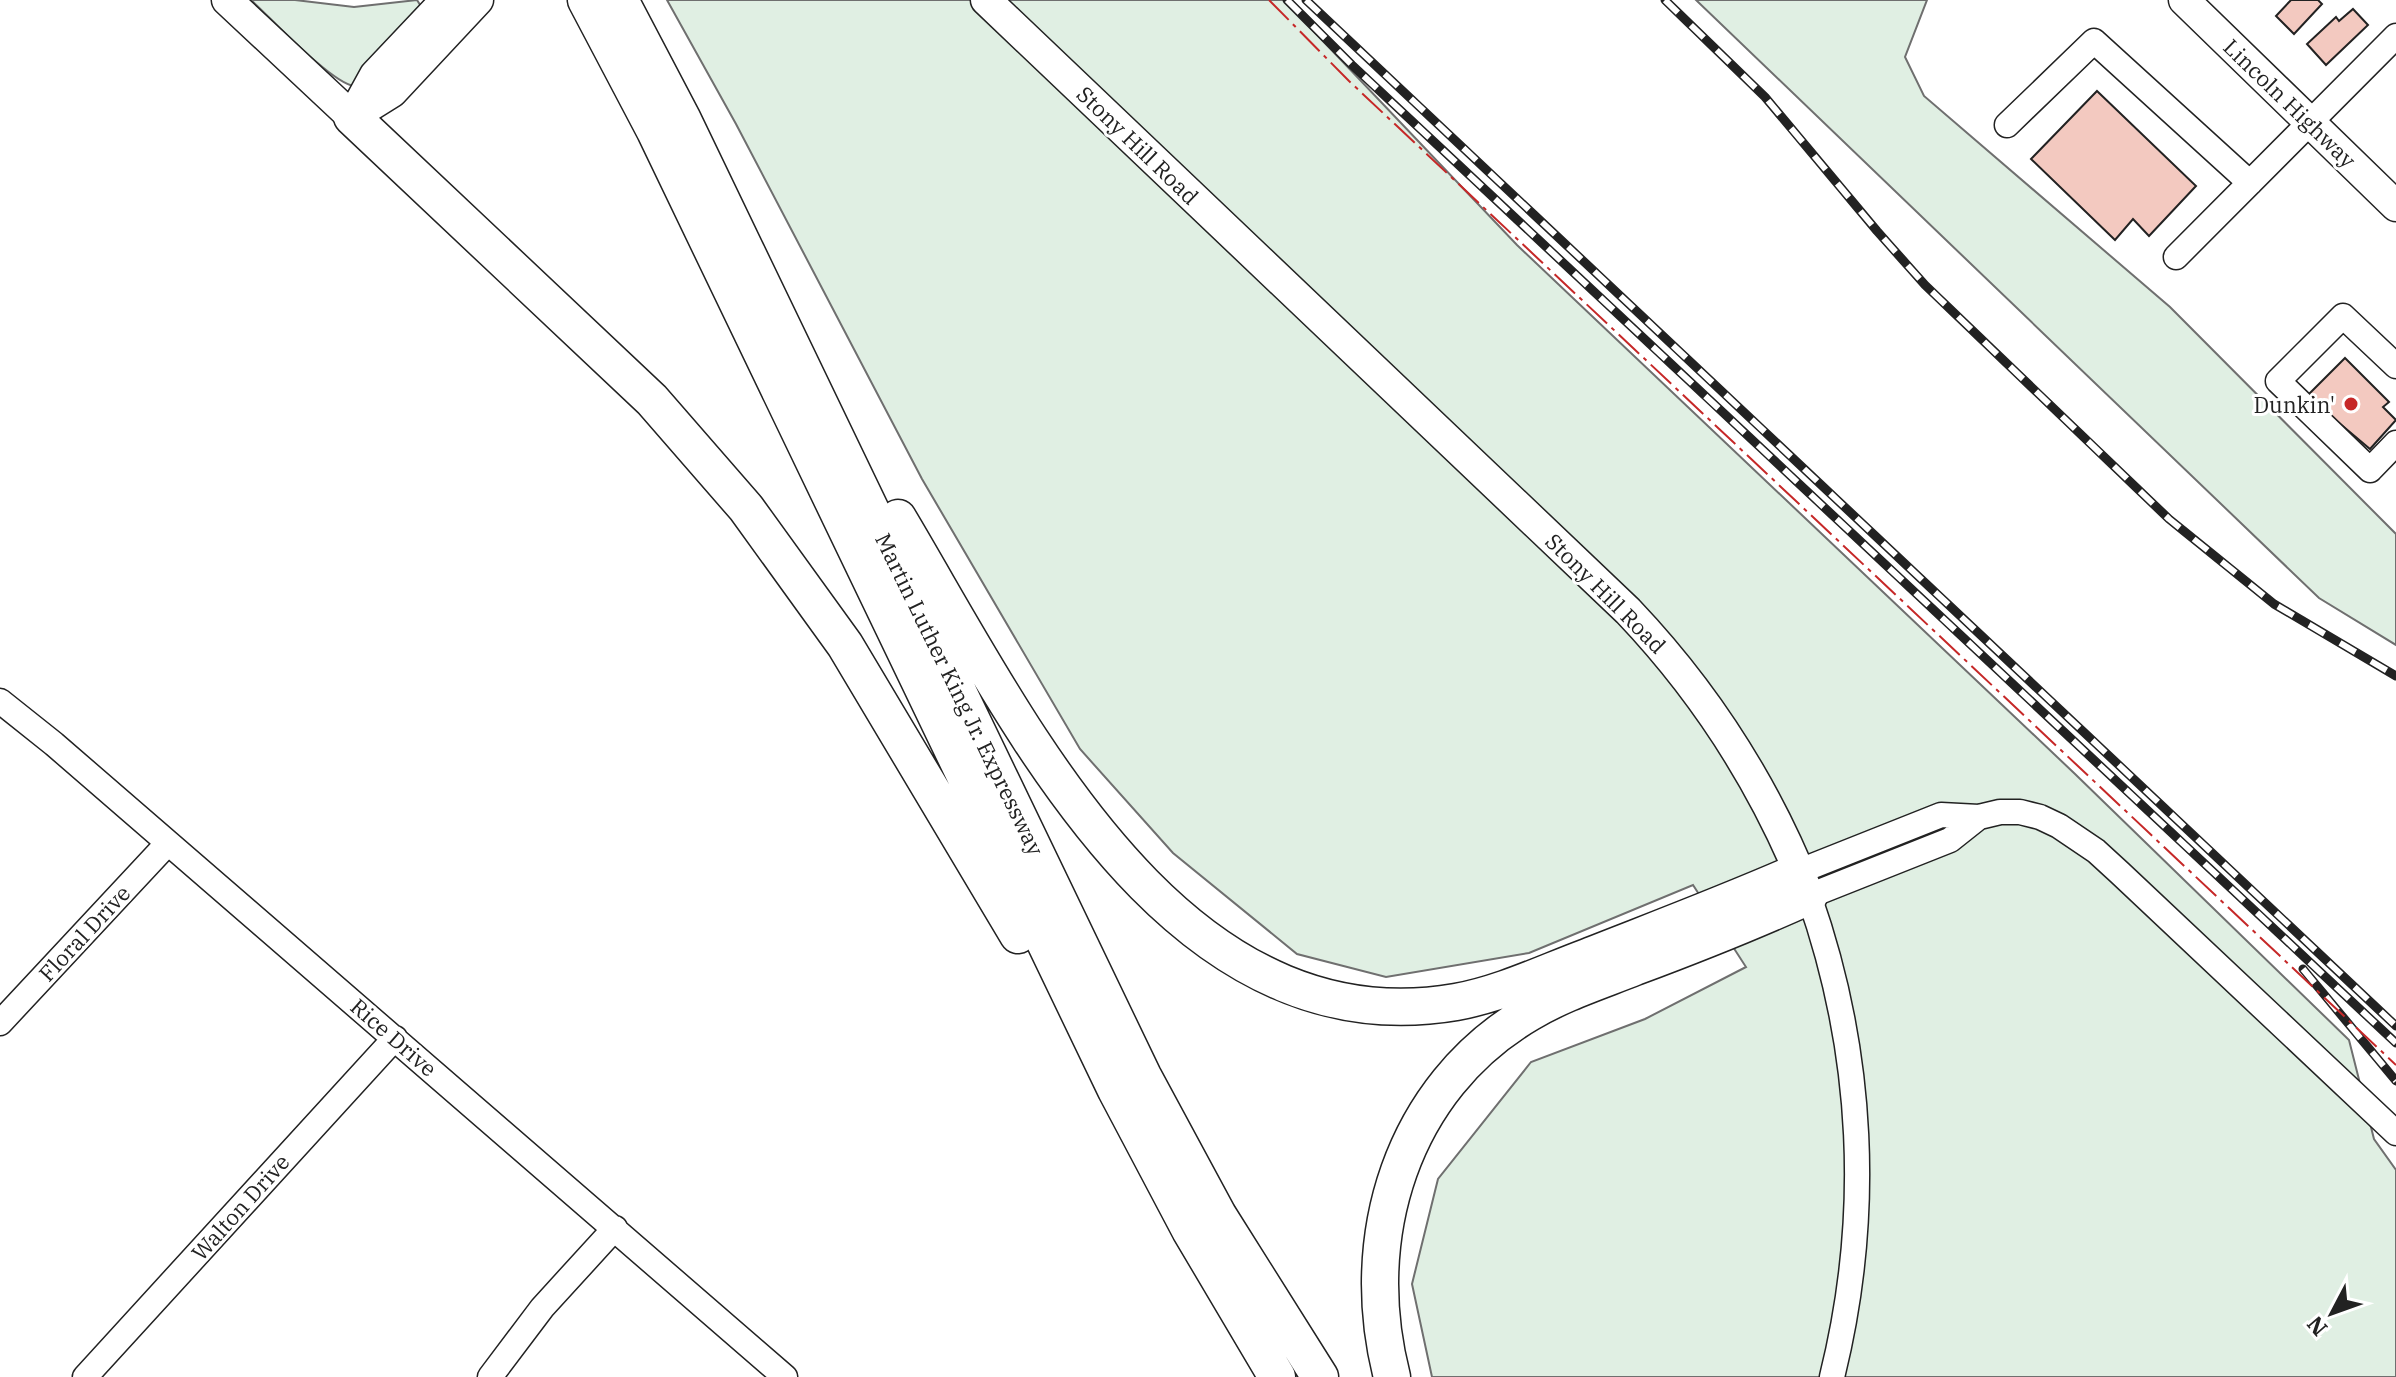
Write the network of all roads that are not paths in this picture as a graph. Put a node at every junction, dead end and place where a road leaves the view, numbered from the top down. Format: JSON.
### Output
{"nodes":[{"id":1,"x":227,"y":0,"type":"edge"},
{"id":2,"x":446,"y":0,"type":"edge"},
{"id":3,"x":478,"y":0,"type":"edge"},
{"id":4,"x":586,"y":0,"type":"edge"},
{"id":5,"x":620,"y":0,"type":"edge"},
{"id":6,"x":986,"y":0,"type":"edge"},
{"id":7,"x":2184,"y":0,"type":"edge"},
{"id":8,"x":2396,"y":36,"type":"edge"},
{"id":9,"x":352,"y":117,"type":"junction"},
{"id":10,"x":2309,"y":123,"type":"junction"},
{"id":11,"x":2007,"y":125,"type":"dead end"},
{"id":12,"x":2250,"y":183,"type":"junction"},
{"id":13,"x":2396,"y":206,"type":"edge"},
{"id":14,"x":2176,"y":257,"type":"dead end"},
{"id":15,"x":777,"y":316,"type":"junction"},
{"id":16,"x":2396,"y":366,"type":"edge"},
{"id":17,"x":2396,"y":443,"type":"edge"},
{"id":18,"x":0,"y":701,"type":"edge"},
{"id":19,"x":168,"y":843,"type":"junction"},
{"id":20,"x":1804,"y":884,"type":"junction"},
{"id":21,"x":0,"y":1023,"type":"edge"},
{"id":22,"x":395,"y":1038,"type":"junction"},
{"id":23,"x":2396,"y":1133,"type":"edge"},
{"id":24,"x":1153,"y":1161,"type":"junction"},
{"id":25,"x":615,"y":1228,"type":"junction"},
{"id":26,"x":85,"y":1377,"type":"edge"},
{"id":27,"x":490,"y":1377,"type":"edge"},
{"id":28,"x":785,"y":1377,"type":"edge"},
{"id":29,"x":1277,"y":1377,"type":"edge"},
{"id":30,"x":1320,"y":1377,"type":"edge"},
{"id":31,"x":1392,"y":1377,"type":"edge"},
{"id":32,"x":1832,"y":1377,"type":"edge"}],
"edges":[{"from":1,"to":9,"type":"main road"},
{"from":2,"to":9,"type":"main road"},
{"from":3,"to":9,"type":"main road"},
{"from":4,"to":24,"type":"highway","name":"Martin Luther King Jr. Expressway"},
{"from":5,"to":15,"type":"highway","name":"Martin Luther King Jr. Expressway"},
{"from":6,"to":20,"type":"main road","name":"Stony Hill Road"},
{"from":7,"to":10,"type":"main road","name":"Lincoln Highway"},
{"from":8,"to":10,"type":"street"},
{"from":9,"to":24,"type":"highway"},
{"from":10,"to":12,"type":"street"},
{"from":10,"to":13,"type":"main road","name":"Lincoln Highway"},
{"from":11,"to":12,"type":"street"},
{"from":12,"to":14,"type":"street"},
{"from":15,"to":20,"type":"highway"},
{"from":15,"to":30,"type":"highway","name":"Martin Luther King Jr. Expressway"},
{"from":16,"to":17,"type":"street"},
{"from":18,"to":19,"type":"street","name":"Rice Drive"},
{"from":19,"to":21,"type":"street","name":"Floral Drive"},
{"from":19,"to":22,"type":"street","name":"Rice Drive"},
{"from":20,"to":23,"type":"street"},
{"from":20,"to":31,"type":"highway"},
{"from":20,"to":32,"type":"street","name":"Stony Hill Road"},
{"from":22,"to":25,"type":"street","name":"Rice Drive"},
{"from":22,"to":26,"type":"street","name":"Walton Drive"},
{"from":24,"to":29,"type":"highway","name":"Martin Luther King Jr. Expressway"},
{"from":25,"to":27,"type":"street"},
{"from":25,"to":28,"type":"street","name":"Rice Drive"}]}
